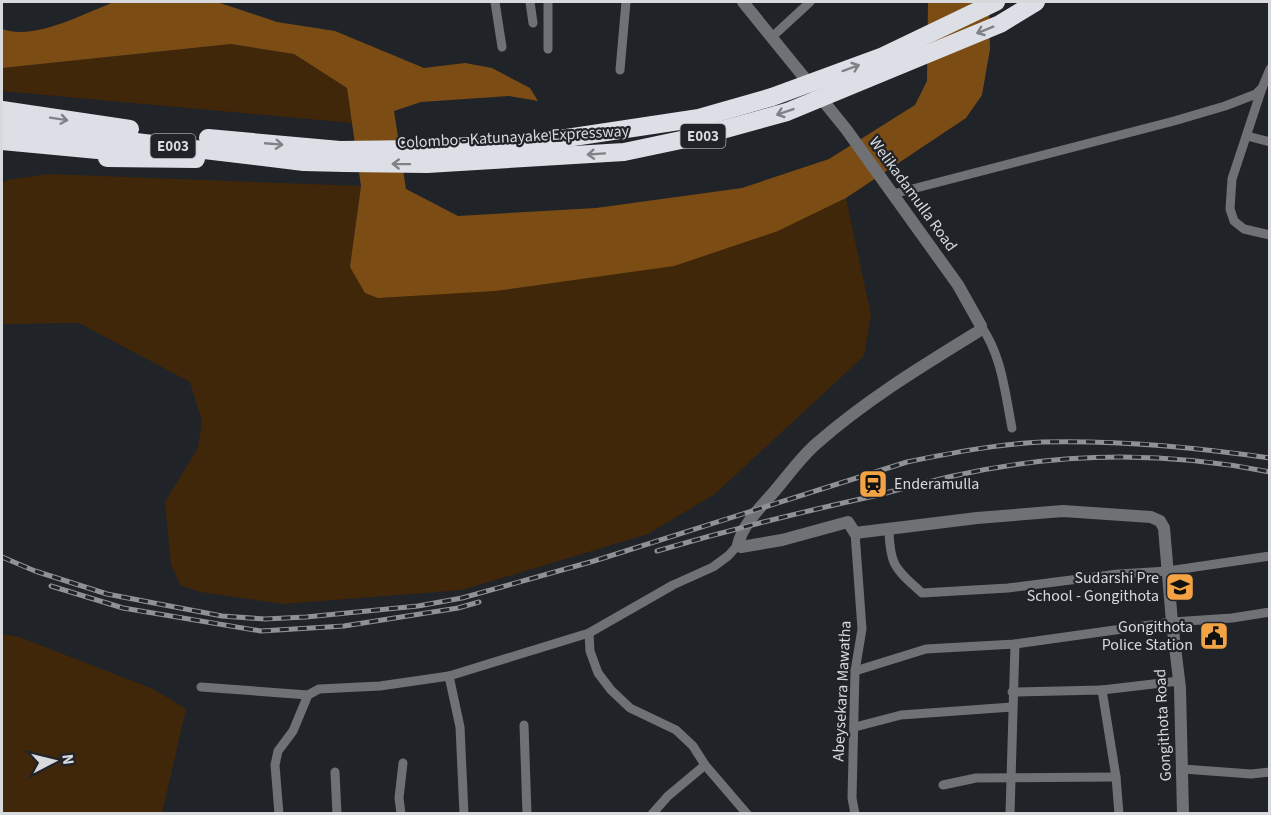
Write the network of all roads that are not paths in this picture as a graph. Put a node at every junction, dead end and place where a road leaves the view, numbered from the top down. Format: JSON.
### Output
{"nodes":[{"id":1,"x":495,"y":2,"type":"edge"},
{"id":2,"x":530,"y":2,"type":"edge"},
{"id":3,"x":548,"y":2,"type":"edge"},
{"id":4,"x":626,"y":2,"type":"edge"},
{"id":5,"x":743,"y":2,"type":"edge"},
{"id":6,"x":810,"y":2,"type":"edge"},
{"id":7,"x":996,"y":2,"type":"edge"},
{"id":8,"x":1036,"y":2,"type":"edge"},
{"id":9,"x":533,"y":23,"type":"dead end"},
{"id":10,"x":772,"y":37,"type":"junction"},
{"id":11,"x":502,"y":47,"type":"dead end"},
{"id":12,"x":548,"y":49,"type":"dead end"},
{"id":13,"x":1269,"y":69,"type":"edge"},
{"id":14,"x":620,"y":70,"type":"dead end"},
{"id":15,"x":1262,"y":88,"type":"junction"},
{"id":16,"x":2,"y":110,"type":"edge"},
{"id":17,"x":2,"y":126,"type":"edge"},
{"id":18,"x":2,"y":133,"type":"edge"},
{"id":19,"x":1247,"y":136,"type":"junction"},
{"id":20,"x":2,"y":141,"type":"edge"},
{"id":21,"x":1269,"y":142,"type":"edge"},
{"id":22,"x":2,"y":149,"type":"edge"},
{"id":23,"x":343,"y":156,"type":"junction"},
{"id":24,"x":204,"y":159,"type":"junction"},
{"id":25,"x":259,"y":160,"type":"junction"},
{"id":26,"x":304,"y":162,"type":"junction"},
{"id":27,"x":893,"y":194,"type":"junction"},
{"id":28,"x":1269,"y":235,"type":"edge"},
{"id":29,"x":981,"y":326,"type":"junction"},
{"id":30,"x":1012,"y":428,"type":"dead end"},
{"id":31,"x":889,"y":530,"type":"junction"},
{"id":32,"x":855,"y":533,"type":"junction"},
{"id":33,"x":738,"y":545,"type":"junction"},
{"id":34,"x":1269,"y":556,"type":"edge"},
{"id":35,"x":1168,"y":571,"type":"junction"},
{"id":36,"x":1269,"y":612,"type":"edge"},
{"id":37,"x":1172,"y":622,"type":"junction"},
{"id":38,"x":589,"y":633,"type":"junction"},
{"id":39,"x":1015,"y":644,"type":"junction"},
{"id":40,"x":855,"y":671,"type":"junction"},
{"id":41,"x":448,"y":676,"type":"junction"},
{"id":42,"x":1179,"y":681,"type":"junction"},
{"id":43,"x":201,"y":687,"type":"dead end"},
{"id":44,"x":1102,"y":690,"type":"junction"},
{"id":45,"x":1012,"y":692,"type":"junction"},
{"id":46,"x":308,"y":695,"type":"junction"},
{"id":47,"x":1012,"y":707,"type":"junction"},
{"id":48,"x":524,"y":725,"type":"dead end"},
{"id":49,"x":855,"y":727,"type":"junction"},
{"id":50,"x":403,"y":763,"type":"dead end"},
{"id":51,"x":705,"y":765,"type":"junction"},
{"id":52,"x":1183,"y":769,"type":"junction"},
{"id":53,"x":334,"y":772,"type":"dead end"},
{"id":54,"x":1269,"y":772,"type":"edge"},
{"id":55,"x":1116,"y":777,"type":"junction"},
{"id":56,"x":1011,"y":778,"type":"junction"},
{"id":57,"x":943,"y":785,"type":"dead end"},
{"id":58,"x":279,"y":813,"type":"edge"},
{"id":59,"x":337,"y":813,"type":"edge"},
{"id":60,"x":400,"y":813,"type":"edge"},
{"id":61,"x":464,"y":813,"type":"edge"},
{"id":62,"x":527,"y":813,"type":"edge"},
{"id":63,"x":652,"y":813,"type":"edge"},
{"id":64,"x":747,"y":813,"type":"edge"},
{"id":65,"x":855,"y":813,"type":"edge"},
{"id":66,"x":1010,"y":813,"type":"edge"},
{"id":67,"x":1119,"y":813,"type":"edge"},
{"id":68,"x":1182,"y":813,"type":"edge"}],
"edges":[{"from":1,"to":11,"type":"street"},
{"from":2,"to":9,"type":"street"},
{"from":3,"to":12,"type":"street"},
{"from":4,"to":14,"type":"street"},
{"from":5,"to":10,"type":"street","name":"Welikadamulla Road"},
{"from":6,"to":10,"type":"street"},
{"from":23,"to":7,"type":"highway","name":"Colombo - Katunayake Expressway","number":"E003","one_way":true,"bridge":true},
{"from":8,"to":23,"type":"highway","name":"Colombo - Katunayake Expressway","number":"E003","one_way":true,"bridge":true},
{"from":10,"to":27,"type":"street","name":"Welikadamulla Road"},
{"from":13,"to":15,"type":"street"},
{"from":15,"to":19,"type":"street"},
{"from":15,"to":27,"type":"street"},
{"from":16,"to":23,"type":"highway","name":"Colombo - Katunayake Expressway","number":"E003","one_way":true},
{"from":17,"to":26,"type":"highway","name":"Colombo - Katunayake Expressway","number":"E003"},
{"from":18,"to":25,"type":"highway"},
{"from":19,"to":21,"type":"street"},
{"from":19,"to":28,"type":"street"},
{"from":20,"to":24,"type":"highway"},
{"from":22,"to":24,"type":"highway"},
{"from":23,"to":26,"type":"highway","name":"Colombo - Katunayake Expressway","number":"E003"},
{"from":24,"to":25,"type":"highway"},
{"from":25,"to":26,"type":"highway"},
{"from":27,"to":29,"type":"street","name":"Welikadamulla Road"},
{"from":29,"to":30,"type":"street","name":"Welikadamulla Road"},
{"from":29,"to":33,"type":"street"},
{"from":31,"to":32,"type":"street"},
{"from":31,"to":35,"type":"street"},
{"from":31,"to":35,"type":"street","name":"Gongithota Road"},
{"from":32,"to":33,"type":"street"},
{"from":32,"to":40,"type":"street","name":"Abeysekara Mawatha"},
{"from":33,"to":38,"type":"street"},
{"from":34,"to":35,"type":"street"},
{"from":35,"to":37,"type":"street","name":"Gongithota Road"},
{"from":36,"to":37,"type":"street"},
{"from":37,"to":39,"type":"street"},
{"from":37,"to":42,"type":"street","name":"Gongithota Road"},
{"from":38,"to":41,"type":"street"},
{"from":38,"to":51,"type":"street"},
{"from":39,"to":40,"type":"street"},
{"from":39,"to":45,"type":"street"},
{"from":40,"to":49,"type":"street","name":"Abeysekara Mawatha"},
{"from":41,"to":46,"type":"street"},
{"from":41,"to":61,"type":"street"},
{"from":42,"to":44,"type":"street"},
{"from":42,"to":52,"type":"street","name":"Gongithota Road"},
{"from":43,"to":46,"type":"street"},
{"from":44,"to":45,"type":"street"},
{"from":44,"to":55,"type":"street"},
{"from":45,"to":47,"type":"street"},
{"from":46,"to":58,"type":"street"},
{"from":47,"to":49,"type":"street"},
{"from":47,"to":56,"type":"street"},
{"from":48,"to":62,"type":"street"},
{"from":49,"to":65,"type":"street","name":"Abeysekara Mawatha"},
{"from":50,"to":60,"type":"street"},
{"from":51,"to":63,"type":"street"},
{"from":51,"to":64,"type":"street"},
{"from":52,"to":54,"type":"street"},
{"from":52,"to":68,"type":"street","name":"Gongithota Road"},
{"from":53,"to":59,"type":"street"},
{"from":55,"to":56,"type":"street"},
{"from":55,"to":67,"type":"street"},
{"from":56,"to":57,"type":"street"},
{"from":56,"to":66,"type":"street"}]}
